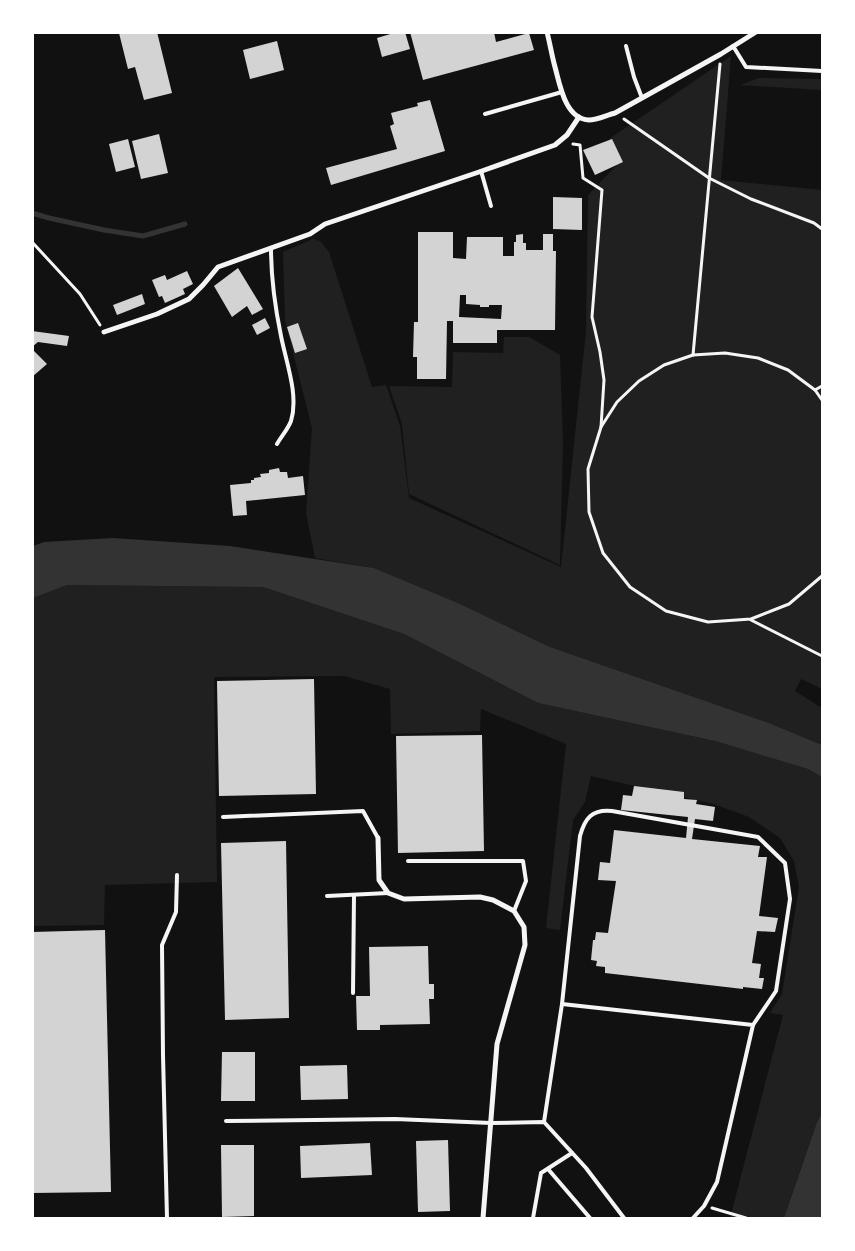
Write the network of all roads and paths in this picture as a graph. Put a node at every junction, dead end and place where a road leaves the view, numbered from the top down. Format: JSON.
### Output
{"nodes":[{"id":1,"x":547,"y":32,"type":"edge"},
{"id":2,"x":756,"y":32,"type":"edge"},
{"id":3,"x":626,"y":46,"type":"dead end"},
{"id":4,"x":733,"y":46,"type":"junction"},
{"id":5,"x":721,"y":54,"type":"junction"},
{"id":6,"x":822,"y":71,"type":"edge"},
{"id":7,"x":562,"y":92,"type":"junction"},
{"id":8,"x":642,"y":98,"type":"junction"},
{"id":9,"x":615,"y":113,"type":"junction"},
{"id":10,"x":485,"y":114,"type":"dead end"},
{"id":11,"x":579,"y":117,"type":"junction"},
{"id":12,"x":567,"y":135,"type":"junction"},
{"id":13,"x":481,"y":172,"type":"junction"},
{"id":14,"x":709,"y":178,"type":"junction"},
{"id":15,"x":491,"y":206,"type":"dead end"},
{"id":16,"x":822,"y":227,"type":"edge"},
{"id":17,"x":32,"y":242,"type":"edge"},
{"id":18,"x":271,"y":248,"type":"junction"},
{"id":19,"x":104,"y":332,"type":"joint"},
{"id":20,"x":693,"y":355,"type":"junction"},
{"id":21,"x":822,"y":386,"type":"edge"},
{"id":22,"x":815,"y":390,"type":"junction"},
{"id":23,"x":822,"y":400,"type":"edge"},
{"id":24,"x":600,"y":427,"type":"junction"},
{"id":25,"x":277,"y":444,"type":"dead end"},
{"id":26,"x":822,"y":576,"type":"edge"},
{"id":27,"x":751,"y":619,"type":"junction"},
{"id":28,"x":822,"y":656,"type":"edge"},
{"id":29,"x":224,"y":817,"type":"dead end"},
{"id":30,"x":378,"y":838,"type":"joint"},
{"id":31,"x":408,"y":862,"type":"dead end"},
{"id":32,"x":177,"y":875,"type":"dead end"},
{"id":33,"x":388,"y":893,"type":"junction"},
{"id":34,"x":354,"y":895,"type":"junction"},
{"id":35,"x":326,"y":896,"type":"dead end"},
{"id":36,"x":514,"y":911,"type":"junction"},
{"id":37,"x":353,"y":993,"type":"dead end"},
{"id":38,"x":562,"y":1004,"type":"junction"},
{"id":39,"x":753,"y":1025,"type":"junction"},
{"id":40,"x":226,"y":1121,"type":"dead end"},
{"id":41,"x":544,"y":1122,"type":"junction"},
{"id":42,"x":491,"y":1123,"type":"junction"},
{"id":43,"x":572,"y":1153,"type":"junction"},
{"id":44,"x":548,"y":1169,"type":"junction"},
{"id":45,"x":704,"y":1206,"type":"junction"},
{"id":46,"x":166,"y":1218,"type":"edge"},
{"id":47,"x":483,"y":1218,"type":"edge"},
{"id":48,"x":533,"y":1218,"type":"edge"},
{"id":49,"x":590,"y":1218,"type":"edge"},
{"id":50,"x":624,"y":1218,"type":"edge"},
{"id":51,"x":693,"y":1218,"type":"edge"},
{"id":52,"x":746,"y":1218,"type":"edge"}],
"edges":[{"from":1,"to":7,"type":"street"},
{"from":2,"to":4,"type":"street"},
{"from":3,"to":8,"type":"lane"},
{"from":4,"to":5,"type":"street"},
{"from":4,"to":6,"type":"lane"},
{"from":5,"to":8,"type":"street"},
{"from":5,"to":14,"type":"path"},
{"from":7,"to":10,"type":"lane"},
{"from":7,"to":11,"type":"street"},
{"from":8,"to":9,"type":"street"},
{"from":9,"to":11,"type":"street"},
{"from":9,"to":14,"type":"path"},
{"from":11,"to":12,"type":"street"},
{"from":12,"to":13,"type":"street"},
{"from":12,"to":24,"type":"path"},
{"from":13,"to":15,"type":"lane"},
{"from":13,"to":18,"type":"street"},
{"from":14,"to":16,"type":"path"},
{"from":14,"to":20,"type":"path"},
{"from":17,"to":19,"type":"path"},
{"from":18,"to":19,"type":"street"},
{"from":18,"to":25,"type":"lane"},
{"from":20,"to":22,"type":"path"},
{"from":20,"to":24,"type":"path"},
{"from":21,"to":22,"type":"path"},
{"from":22,"to":23,"type":"path"},
{"from":24,"to":27,"type":"path"},
{"from":26,"to":27,"type":"path"},
{"from":27,"to":28,"type":"path"},
{"from":29,"to":30,"type":"lane"},
{"from":30,"to":33,"type":"street"},
{"from":31,"to":36,"type":"lane"},
{"from":32,"to":46,"type":"lane"},
{"from":33,"to":34,"type":"lane"},
{"from":33,"to":36,"type":"street"},
{"from":34,"to":35,"type":"lane"},
{"from":34,"to":37,"type":"lane"},
{"from":36,"to":42,"type":"street"},
{"from":38,"to":39,"type":"lane"},
{"from":38,"to":39,"type":"lane"},
{"from":38,"to":41,"type":"lane"},
{"from":39,"to":45,"type":"lane"},
{"from":40,"to":42,"type":"lane"},
{"from":41,"to":42,"type":"lane"},
{"from":41,"to":43,"type":"lane"},
{"from":42,"to":47,"type":"street"},
{"from":43,"to":44,"type":"lane"},
{"from":43,"to":50,"type":"lane"},
{"from":44,"to":48,"type":"lane"},
{"from":44,"to":49,"type":"lane"},
{"from":45,"to":51,"type":"lane"},
{"from":45,"to":52,"type":"path"}]}
